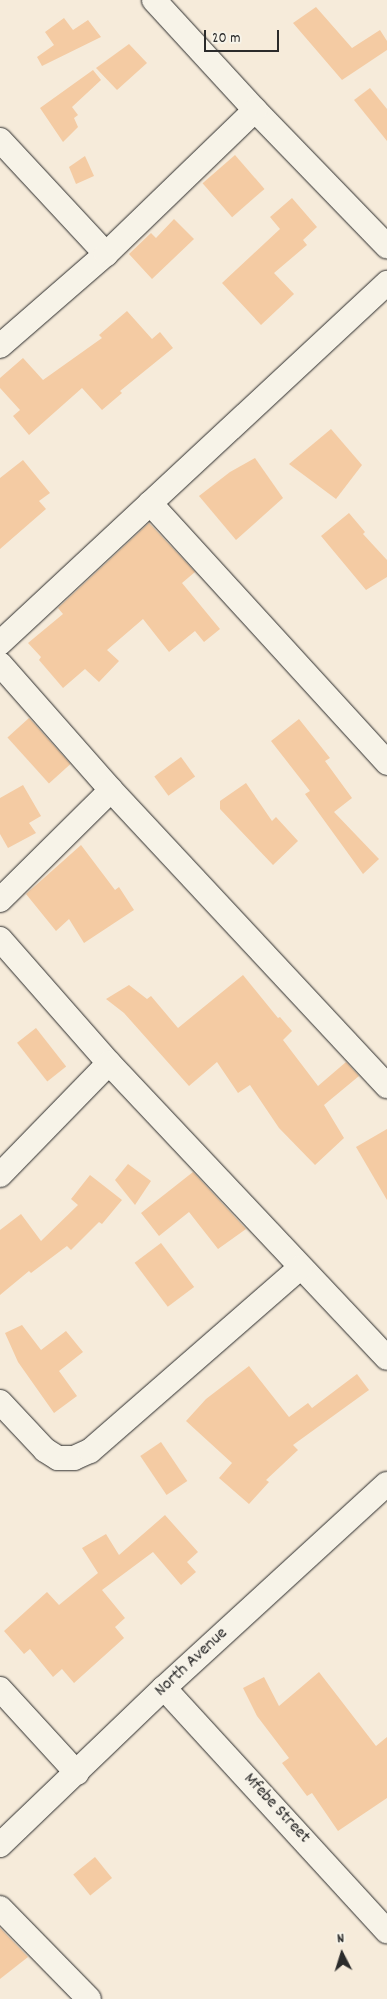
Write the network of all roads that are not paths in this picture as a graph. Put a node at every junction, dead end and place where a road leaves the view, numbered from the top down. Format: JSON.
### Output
{"nodes":[{"id":1,"x":154,"y":0,"type":"edge"},
{"id":2,"x":256,"y":110,"type":"junction"},
{"id":3,"x":0,"y":140,"type":"edge"},
{"id":4,"x":387,"y":246,"type":"edge"},
{"id":5,"x":106,"y":254,"type":"junction"},
{"id":6,"x":387,"y":283,"type":"edge"},
{"id":7,"x":0,"y":346,"type":"edge"},
{"id":8,"x":150,"y":503,"type":"junction"},
{"id":9,"x":0,"y":643,"type":"edge"},
{"id":10,"x":0,"y":664,"type":"edge"},
{"id":11,"x":387,"y":763,"type":"edge"},
{"id":12,"x":111,"y":790,"type":"junction"},
{"id":13,"x":0,"y":900,"type":"edge"},
{"id":14,"x":0,"y":939,"type":"edge"},
{"id":15,"x":109,"y":1063,"type":"junction"},
{"id":16,"x":387,"y":1086,"type":"edge"},
{"id":17,"x":0,"y":1175,"type":"edge"},
{"id":18,"x":300,"y":1268,"type":"junction"},
{"id":19,"x":387,"y":1358,"type":"edge"},
{"id":20,"x":0,"y":1402,"type":"edge"},
{"id":21,"x":387,"y":1484,"type":"edge"},
{"id":22,"x":164,"y":1688,"type":"junction"},
{"id":23,"x":0,"y":1689,"type":"edge"},
{"id":24,"x":76,"y":1773,"type":"junction"},
{"id":25,"x":0,"y":1845,"type":"edge"},
{"id":26,"x":0,"y":1908,"type":"edge"},
{"id":27,"x":382,"y":1917,"type":"edge"},
{"id":28,"x":89,"y":1999,"type":"edge"}],
"edges":[{"from":1,"to":2,"type":"street"},
{"from":2,"to":4,"type":"street"},
{"from":2,"to":5,"type":"street"},
{"from":3,"to":5,"type":"street"},
{"from":5,"to":7,"type":"street"},
{"from":6,"to":8,"type":"street"},
{"from":8,"to":9,"type":"street"},
{"from":8,"to":11,"type":"street"},
{"from":10,"to":12,"type":"street"},
{"from":12,"to":13,"type":"street"},
{"from":12,"to":16,"type":"street"},
{"from":14,"to":15,"type":"street"},
{"from":15,"to":17,"type":"street"},
{"from":15,"to":18,"type":"street"},
{"from":18,"to":19,"type":"street"},
{"from":18,"to":20,"type":"street"},
{"from":21,"to":22,"type":"street","name":"North Avenue"},
{"from":22,"to":24,"type":"street","name":"North Avenue"},
{"from":22,"to":27,"type":"street","name":"Mfebe Street"},
{"from":23,"to":24,"type":"street"},
{"from":24,"to":25,"type":"street","name":"North Avenue"},
{"from":26,"to":28,"type":"street"}]}
